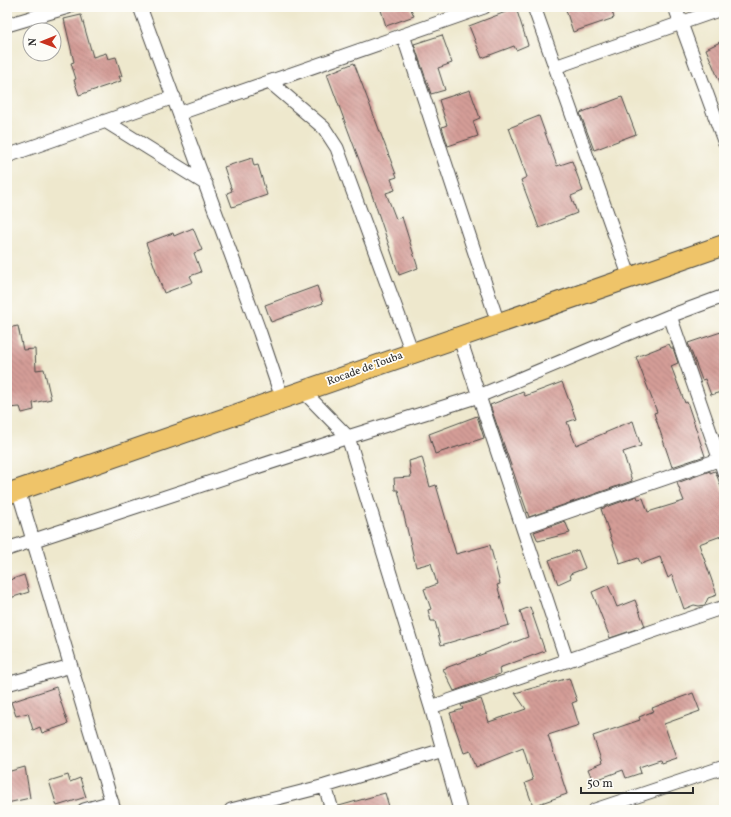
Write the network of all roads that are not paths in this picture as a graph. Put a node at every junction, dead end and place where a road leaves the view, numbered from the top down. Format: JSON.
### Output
{"nodes":[{"id":1,"x":68,"y":7,"type":"edge"},
{"id":2,"x":140,"y":7,"type":"edge"},
{"id":3,"x":484,"y":7,"type":"edge"},
{"id":4,"x":534,"y":7,"type":"edge"},
{"id":5,"x":675,"y":7,"type":"edge"},
{"id":6,"x":724,"y":8,"type":"edge"},
{"id":7,"x":681,"y":23,"type":"junction"},
{"id":8,"x":7,"y":25,"type":"edge"},
{"id":9,"x":402,"y":35,"type":"junction"},
{"id":10,"x":555,"y":67,"type":"junction"},
{"id":11,"x":270,"y":82,"type":"junction"},
{"id":12,"x":174,"y":97,"type":"junction"},
{"id":13,"x":180,"y":113,"type":"junction"},
{"id":14,"x":105,"y":121,"type":"junction"},
{"id":15,"x":724,"y":141,"type":"edge"},
{"id":16,"x":7,"y":156,"type":"edge"},
{"id":17,"x":206,"y":184,"type":"junction"},
{"id":18,"x":724,"y":245,"type":"edge"},
{"id":19,"x":630,"y":278,"type":"junction"},
{"id":20,"x":724,"y":296,"type":"edge"},
{"id":21,"x":670,"y":316,"type":"junction"},
{"id":22,"x":498,"y":323,"type":"junction"},
{"id":23,"x":459,"y":336,"type":"junction"},
{"id":24,"x":412,"y":352,"type":"junction"},
{"id":25,"x":304,"y":392,"type":"junction"},
{"id":26,"x":479,"y":396,"type":"junction"},
{"id":27,"x":282,"y":398,"type":"junction"},
{"id":28,"x":348,"y":437,"type":"junction"},
{"id":29,"x":723,"y":463,"type":"edge"},
{"id":30,"x":12,"y":492,"type":"edge"},
{"id":31,"x":523,"y":527,"type":"junction"},
{"id":32,"x":33,"y":540,"type":"junction"},
{"id":33,"x":7,"y":549,"type":"edge"},
{"id":34,"x":724,"y":607,"type":"edge"},
{"id":35,"x":567,"y":661,"type":"junction"},
{"id":36,"x":71,"y":666,"type":"junction"},
{"id":37,"x":7,"y":684,"type":"edge"},
{"id":38,"x":431,"y":707,"type":"junction"},
{"id":39,"x":443,"y":750,"type":"junction"},
{"id":40,"x":724,"y":767,"type":"edge"},
{"id":41,"x":325,"y":786,"type":"junction"},
{"id":42,"x":113,"y":806,"type":"edge"},
{"id":43,"x":613,"y":807,"type":"edge"},
{"id":44,"x":84,"y":810,"type":"edge"},
{"id":45,"x":231,"y":810,"type":"edge"},
{"id":46,"x":332,"y":810,"type":"edge"},
{"id":47,"x":460,"y":810,"type":"edge"},
{"id":48,"x":595,"y":810,"type":"edge"}],
"edges":[{"from":1,"to":8,"type":"street"},
{"from":2,"to":12,"type":"street"},
{"from":3,"to":9,"type":"street"},
{"from":4,"to":10,"type":"street"},
{"from":5,"to":7,"type":"street"},
{"from":6,"to":7,"type":"street"},
{"from":7,"to":10,"type":"street"},
{"from":7,"to":15,"type":"street"},
{"from":9,"to":11,"type":"street"},
{"from":9,"to":22,"type":"street"},
{"from":10,"to":19,"type":"street"},
{"from":11,"to":13,"type":"street"},
{"from":11,"to":24,"type":"street"},
{"from":12,"to":13,"type":"street"},
{"from":12,"to":14,"type":"street"},
{"from":13,"to":17,"type":"street"},
{"from":14,"to":16,"type":"street"},
{"from":14,"to":17,"type":"street"},
{"from":17,"to":27,"type":"street"},
{"from":18,"to":19,"type":"main road","name":"Rocade de Touba"},
{"from":19,"to":22,"type":"main road","name":"Rocade de Touba"},
{"from":20,"to":21,"type":"street"},
{"from":21,"to":26,"type":"street"},
{"from":21,"to":29,"type":"street"},
{"from":22,"to":23,"type":"main road","name":"Rocade de Touba"},
{"from":23,"to":24,"type":"main road","name":"Rocade de Touba"},
{"from":23,"to":26,"type":"street"},
{"from":24,"to":25,"type":"main road","name":"Rocade de Touba"},
{"from":25,"to":27,"type":"main road","name":"Rocade de Touba"},
{"from":25,"to":28,"type":"street"},
{"from":26,"to":28,"type":"street"},
{"from":26,"to":31,"type":"street"},
{"from":27,"to":30,"type":"main road","name":"Rocade de Touba"},
{"from":28,"to":32,"type":"street"},
{"from":28,"to":38,"type":"street"},
{"from":29,"to":31,"type":"street"},
{"from":30,"to":32,"type":"street"},
{"from":31,"to":35,"type":"street"},
{"from":32,"to":33,"type":"street"},
{"from":32,"to":36,"type":"street"},
{"from":34,"to":35,"type":"street"},
{"from":35,"to":38,"type":"street"},
{"from":36,"to":37,"type":"street"},
{"from":36,"to":42,"type":"street"},
{"from":38,"to":39,"type":"street"},
{"from":39,"to":41,"type":"street"},
{"from":39,"to":47,"type":"street"},
{"from":40,"to":43,"type":"street"},
{"from":41,"to":45,"type":"street"},
{"from":41,"to":46,"type":"street"},
{"from":42,"to":44,"type":"street"},
{"from":43,"to":48,"type":"street"}]}
